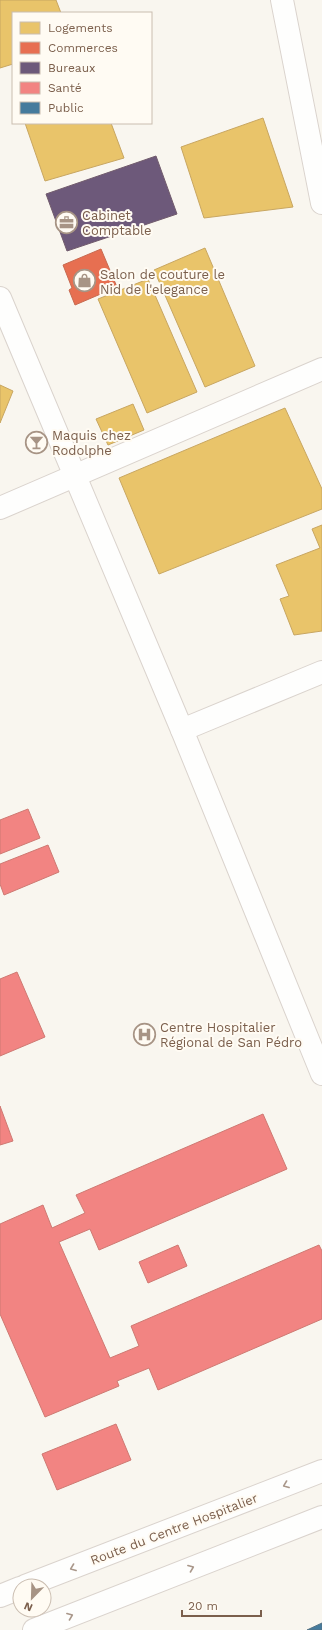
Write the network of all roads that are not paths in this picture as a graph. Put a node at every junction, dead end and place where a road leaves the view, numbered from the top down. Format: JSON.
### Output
{"nodes":[{"id":1,"x":282,"y":0,"type":"edge"},
{"id":2,"x":322,"y":202,"type":"edge"},
{"id":3,"x":0,"y":298,"type":"edge"},
{"id":4,"x":322,"y":369,"type":"edge"},
{"id":5,"x":74,"y":476,"type":"junction"},
{"id":6,"x":0,"y":508,"type":"edge"},
{"id":7,"x":322,"y":672,"type":"edge"},
{"id":8,"x":182,"y":730,"type":"junction"},
{"id":9,"x":322,"y":1074,"type":"edge"},
{"id":10,"x":322,"y":1471,"type":"edge"},
{"id":11,"x":322,"y":1517,"type":"edge"},
{"id":12,"x":46,"y":1578,"type":"edge"},
{"id":13,"x":12,"y":1591,"type":"edge"},
{"id":14,"x":0,"y":1596,"type":"edge"},
{"id":15,"x":34,"y":1630,"type":"edge"}],
"edges":[{"from":1,"to":2,"type":"street"},
{"from":3,"to":5,"type":"street"},
{"from":4,"to":5,"type":"street"},
{"from":5,"to":6,"type":"street"},
{"from":5,"to":8,"type":"street"},
{"from":7,"to":8,"type":"street"},
{"from":8,"to":9,"type":"street"},
{"from":10,"to":12,"type":"street","name":"Route du Centre Hospitalier","one_way":true},
{"from":15,"to":11,"type":"street","one_way":true},
{"from":13,"to":14,"type":"street"}]}
